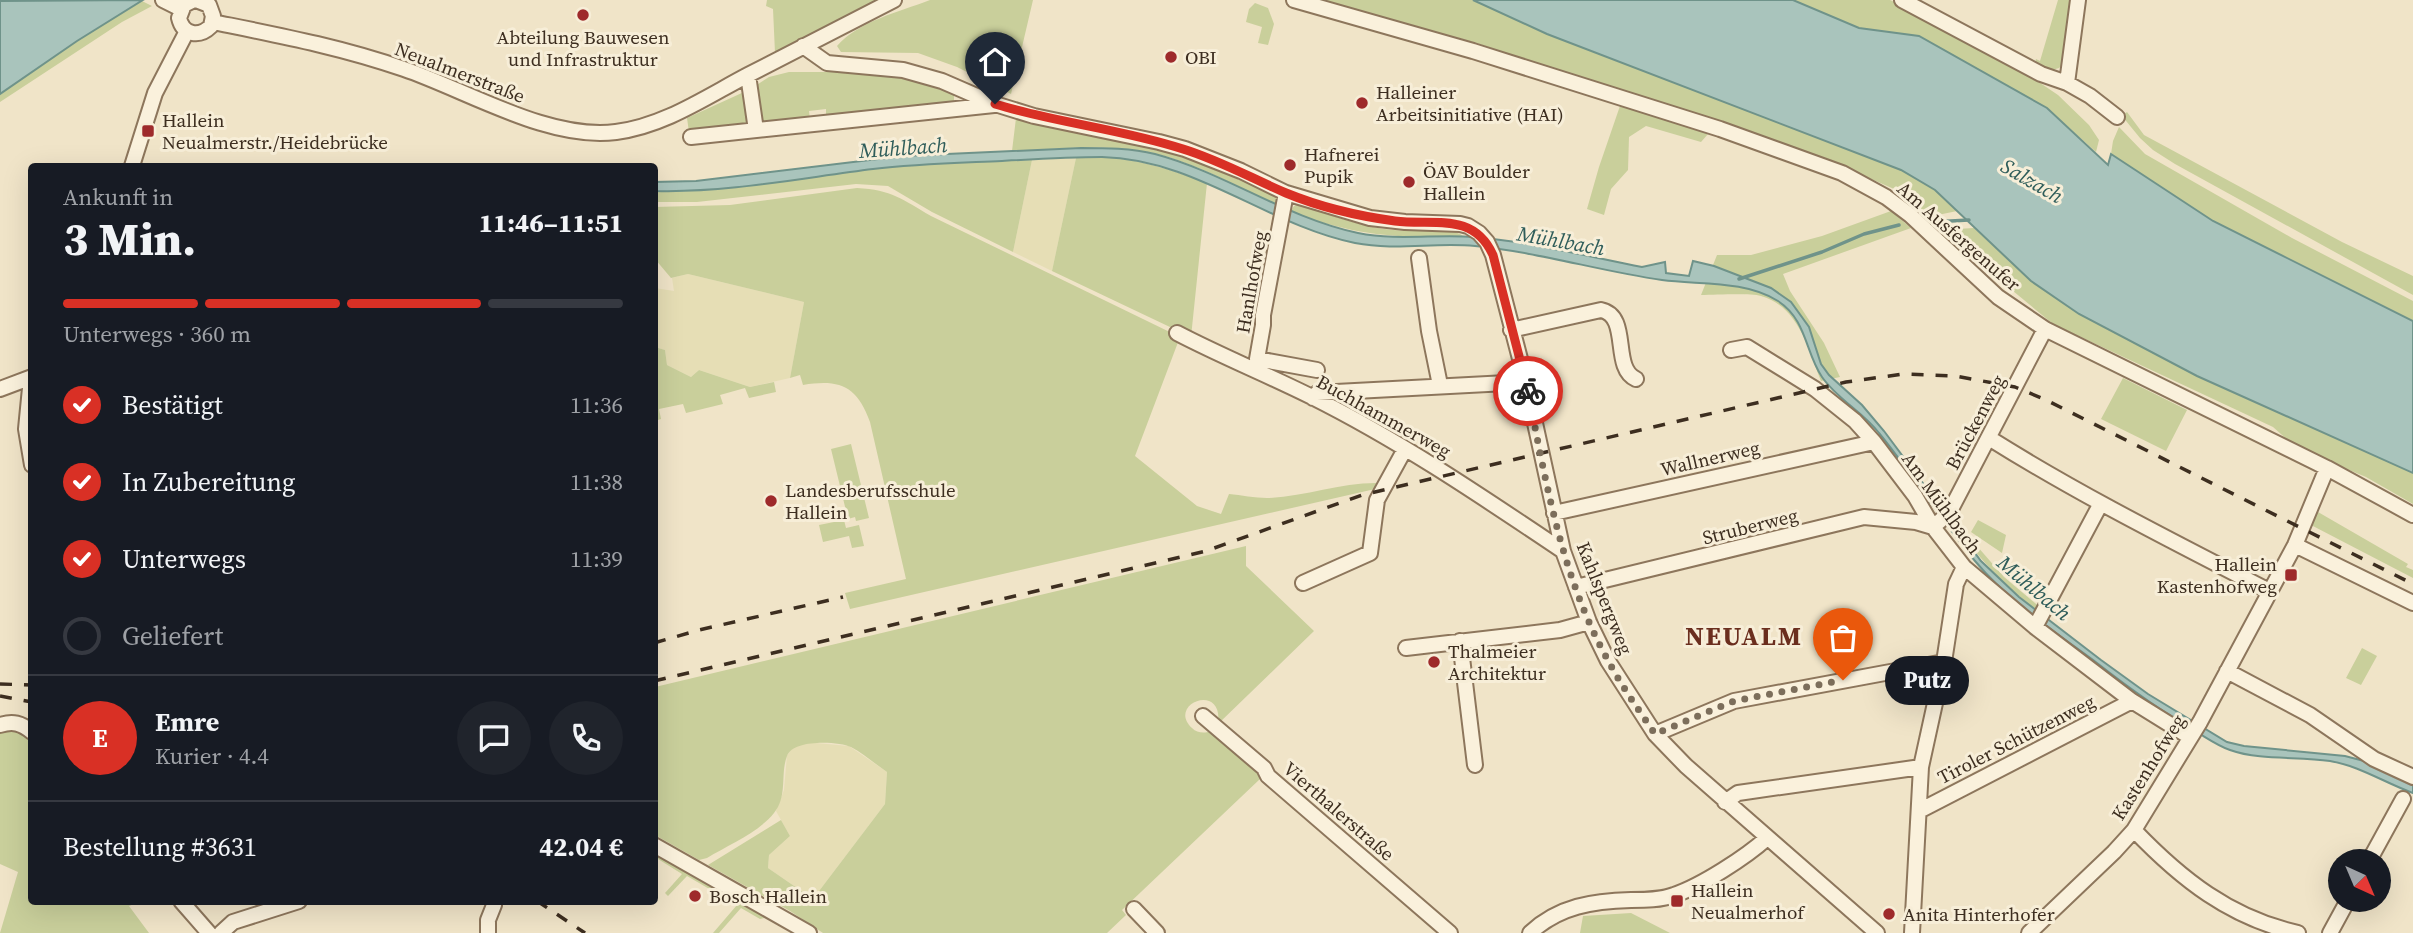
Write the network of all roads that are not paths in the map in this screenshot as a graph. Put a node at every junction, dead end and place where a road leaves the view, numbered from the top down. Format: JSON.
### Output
{"nodes":[{"id":1,"x":163,"y":0,"type":"edge"},
{"id":2,"x":894,"y":0,"type":"edge"},
{"id":3,"x":1294,"y":0,"type":"edge"},
{"id":4,"x":1902,"y":0,"type":"edge"},
{"id":5,"x":2078,"y":0,"type":"edge"},
{"id":6,"x":200,"y":1,"type":"edge"},
{"id":7,"x":181,"y":9,"type":"junction"},
{"id":8,"x":213,"y":22,"type":"junction"},
{"id":9,"x":187,"y":31,"type":"junction"},
{"id":10,"x":803,"y":46,"type":"junction"},
{"id":11,"x":748,"y":75,"type":"junction"},
{"id":12,"x":2067,"y":83,"type":"junction"},
{"id":13,"x":995,"y":104,"type":"junction"},
{"id":14,"x":2117,"y":117,"type":"dead end"},
{"id":15,"x":756,"y":130,"type":"junction"},
{"id":16,"x":691,"y":137,"type":"dead end"},
{"id":17,"x":133,"y":163,"type":"edge"},
{"id":18,"x":1285,"y":199,"type":"junction"},
{"id":19,"x":1419,"y":258,"type":"dead end"},
{"id":20,"x":2045,"y":329,"type":"junction"},
{"id":21,"x":1511,"y":330,"type":"junction"},
{"id":22,"x":1177,"y":333,"type":"dead end"},
{"id":23,"x":1731,"y":350,"type":"dead end"},
{"id":24,"x":1293,"y":366,"type":"junction"},
{"id":25,"x":1317,"y":370,"type":"dead end"},
{"id":26,"x":28,"y":378,"type":"edge"},
{"id":27,"x":1636,"y":379,"type":"dead end"},
{"id":28,"x":1526,"y":382,"type":"junction"},
{"id":29,"x":1440,"y":385,"type":"junction"},
{"id":30,"x":1289,"y":387,"type":"junction"},
{"id":31,"x":0,"y":389,"type":"edge"},
{"id":32,"x":1313,"y":398,"type":"junction"},
{"id":33,"x":28,"y":408,"type":"edge"},
{"id":34,"x":1989,"y":439,"type":"junction"},
{"id":35,"x":28,"y":441,"type":"edge"},
{"id":36,"x":1874,"y":442,"type":"junction"},
{"id":37,"x":1405,"y":449,"type":"junction"},
{"id":38,"x":2327,"y":468,"type":"junction"},
{"id":39,"x":2100,"y":505,"type":"junction"},
{"id":40,"x":1554,"y":513,"type":"junction"},
{"id":41,"x":2413,"y":515,"type":"edge"},
{"id":42,"x":1940,"y":521,"type":"junction"},
{"id":43,"x":2295,"y":545,"type":"junction"},
{"id":44,"x":1563,"y":551,"type":"junction"},
{"id":45,"x":1964,"y":568,"type":"junction"},
{"id":46,"x":1303,"y":583,"type":"dead end"},
{"id":47,"x":1576,"y":587,"type":"junction"},
{"id":48,"x":2269,"y":591,"type":"junction"},
{"id":49,"x":2413,"y":603,"type":"edge"},
{"id":50,"x":2039,"y":620,"type":"junction"},
{"id":51,"x":1589,"y":622,"type":"junction"},
{"id":52,"x":1460,"y":642,"type":"junction"},
{"id":53,"x":1406,"y":648,"type":"dead end"},
{"id":54,"x":1944,"y":662,"type":"junction"},
{"id":55,"x":2227,"y":671,"type":"junction"},
{"id":56,"x":2132,"y":701,"type":"junction"},
{"id":57,"x":1203,"y":716,"type":"dead end"},
{"id":58,"x":0,"y":725,"type":"edge"},
{"id":59,"x":28,"y":728,"type":"edge"},
{"id":60,"x":2195,"y":730,"type":"junction"},
{"id":61,"x":1655,"y":734,"type":"junction"},
{"id":62,"x":1475,"y":765,"type":"dead end"},
{"id":63,"x":1921,"y":767,"type":"junction"},
{"id":64,"x":2413,"y":777,"type":"edge"},
{"id":65,"x":2403,"y":799,"type":"dead end"},
{"id":66,"x":1725,"y":802,"type":"junction"},
{"id":67,"x":1919,"y":811,"type":"junction"},
{"id":68,"x":2134,"y":830,"type":"junction"},
{"id":69,"x":1767,"y":838,"type":"junction"},
{"id":70,"x":658,"y":847,"type":"edge"},
{"id":71,"x":2376,"y":849,"type":"edge"},
{"id":72,"x":184,"y":905,"type":"edge"},
{"id":73,"x":286,"y":905,"type":"edge"},
{"id":74,"x":494,"y":905,"type":"dead end"},
{"id":75,"x":1134,"y":909,"type":"dead end"},
{"id":76,"x":2341,"y":912,"type":"edge"},
{"id":77,"x":209,"y":933,"type":"edge"},
{"id":78,"x":221,"y":933,"type":"edge"},
{"id":79,"x":488,"y":933,"type":"edge"},
{"id":80,"x":809,"y":933,"type":"edge"},
{"id":81,"x":1157,"y":933,"type":"edge"},
{"id":82,"x":1450,"y":933,"type":"edge"},
{"id":83,"x":1530,"y":933,"type":"edge"},
{"id":84,"x":1877,"y":933,"type":"edge"},
{"id":85,"x":1912,"y":933,"type":"edge"},
{"id":86,"x":2029,"y":933,"type":"edge"},
{"id":87,"x":2298,"y":933,"type":"edge"},
{"id":88,"x":2330,"y":933,"type":"edge"}],
"edges":[{"from":1,"to":7,"type":"street"},
{"from":2,"to":10,"type":"street"},
{"from":3,"to":20,"type":"street","name":"Am Ausfergenufer"},
{"from":4,"to":12,"type":"street"},
{"from":5,"to":12,"type":"street"},
{"from":6,"to":7,"type":"street"},
{"from":6,"to":8,"type":"street"},
{"from":7,"to":9,"type":"street"},
{"from":8,"to":9,"type":"street"},
{"from":8,"to":11,"type":"street","name":"Neualmerstraße"},
{"from":9,"to":17,"type":"street"},
{"from":10,"to":11,"type":"street","name":"Neualmerstraße"},
{"from":10,"to":13,"type":"street"},
{"from":11,"to":15,"type":"street"},
{"from":12,"to":14,"type":"street"},
{"from":13,"to":15,"type":"street"},
{"from":13,"to":18,"type":"street"},
{"from":15,"to":16,"type":"street"},
{"from":18,"to":21,"type":"street","name":"Kahlspergweg"},
{"from":18,"to":24,"type":"street","name":"Hanlhofweg"},
{"from":19,"to":29,"type":"street"},
{"from":20,"to":34,"type":"street","name":"Brückenweg"},
{"from":20,"to":38,"type":"street","name":"Am Ausfergenufer"},
{"from":21,"to":27,"type":"street"},
{"from":21,"to":28,"type":"street","name":"Kahlspergweg"},
{"from":22,"to":30,"type":"street","name":"Buchhammerweg"},
{"from":23,"to":36,"type":"street","name":"Am Mühlbach"},
{"from":24,"to":25,"type":"street","name":"Hanlhofweg"},
{"from":24,"to":30,"type":"street"},
{"from":26,"to":31,"type":"street"},
{"from":28,"to":29,"type":"street"},
{"from":28,"to":40,"type":"street","name":"Kahlspergweg"},
{"from":29,"to":32,"type":"street"},
{"from":30,"to":32,"type":"street","name":"Buchhammerweg"},
{"from":32,"to":37,"type":"street","name":"Buchhammerweg"},
{"from":33,"to":35,"type":"street"},
{"from":34,"to":39,"type":"street"},
{"from":34,"to":42,"type":"street","name":"Brückenweg"},
{"from":36,"to":40,"type":"street","name":"Wallnerweg"},
{"from":36,"to":42,"type":"street","name":"Am Mühlbach"},
{"from":37,"to":44,"type":"street","name":"Buchhammerweg"},
{"from":37,"to":46,"type":"street"},
{"from":38,"to":41,"type":"street","name":"Am Ausfergenufer"},
{"from":38,"to":43,"type":"street","name":"Kastenhofweg"},
{"from":39,"to":48,"type":"street"},
{"from":39,"to":50,"type":"street"},
{"from":40,"to":44,"type":"street","name":"Kahlspergweg"},
{"from":42,"to":45,"type":"street","name":"Am Mühlbach"},
{"from":42,"to":47,"type":"street","name":"Struberweg"},
{"from":43,"to":48,"type":"street","name":"Kastenhofweg"},
{"from":43,"to":49,"type":"street"},
{"from":44,"to":47,"type":"street","name":"Kahlspergweg"},
{"from":45,"to":50,"type":"street","name":"Am Mühlbach"},
{"from":45,"to":54,"type":"street"},
{"from":47,"to":51,"type":"street","name":"Kahlspergweg"},
{"from":48,"to":55,"type":"street","name":"Kastenhofweg"},
{"from":50,"to":56,"type":"street","name":"Am Mühlbach"},
{"from":51,"to":52,"type":"street"},
{"from":51,"to":61,"type":"street","name":"Kahlspergweg"},
{"from":52,"to":53,"type":"street"},
{"from":52,"to":62,"type":"street"},
{"from":54,"to":61,"type":"street"},
{"from":54,"to":63,"type":"street"},
{"from":55,"to":60,"type":"street","name":"Kastenhofweg"},
{"from":55,"to":64,"type":"street"},
{"from":56,"to":60,"type":"street","name":"Am Mühlbach"},
{"from":56,"to":67,"type":"street","name":"Tiroler Schützenweg"},
{"from":57,"to":82,"type":"street","name":"Vierthalerstraße"},
{"from":58,"to":59,"type":"street"},
{"from":60,"to":68,"type":"street","name":"Kastenhofweg"},
{"from":61,"to":66,"type":"street","name":"Kahlspergweg"},
{"from":63,"to":66,"type":"street"},
{"from":63,"to":67,"type":"street"},
{"from":65,"to":71,"type":"street"},
{"from":66,"to":69,"type":"street","name":"Kahlspergweg"},
{"from":67,"to":85,"type":"street"},
{"from":68,"to":86,"type":"street","name":"Kastenhofweg"},
{"from":68,"to":87,"type":"street"},
{"from":69,"to":83,"type":"street"},
{"from":69,"to":84,"type":"street","name":"Kahlspergweg"},
{"from":70,"to":80,"type":"street"},
{"from":72,"to":77,"type":"street"},
{"from":73,"to":78,"type":"street"},
{"from":74,"to":79,"type":"street"},
{"from":75,"to":81,"type":"street"},
{"from":76,"to":88,"type":"street"}]}
